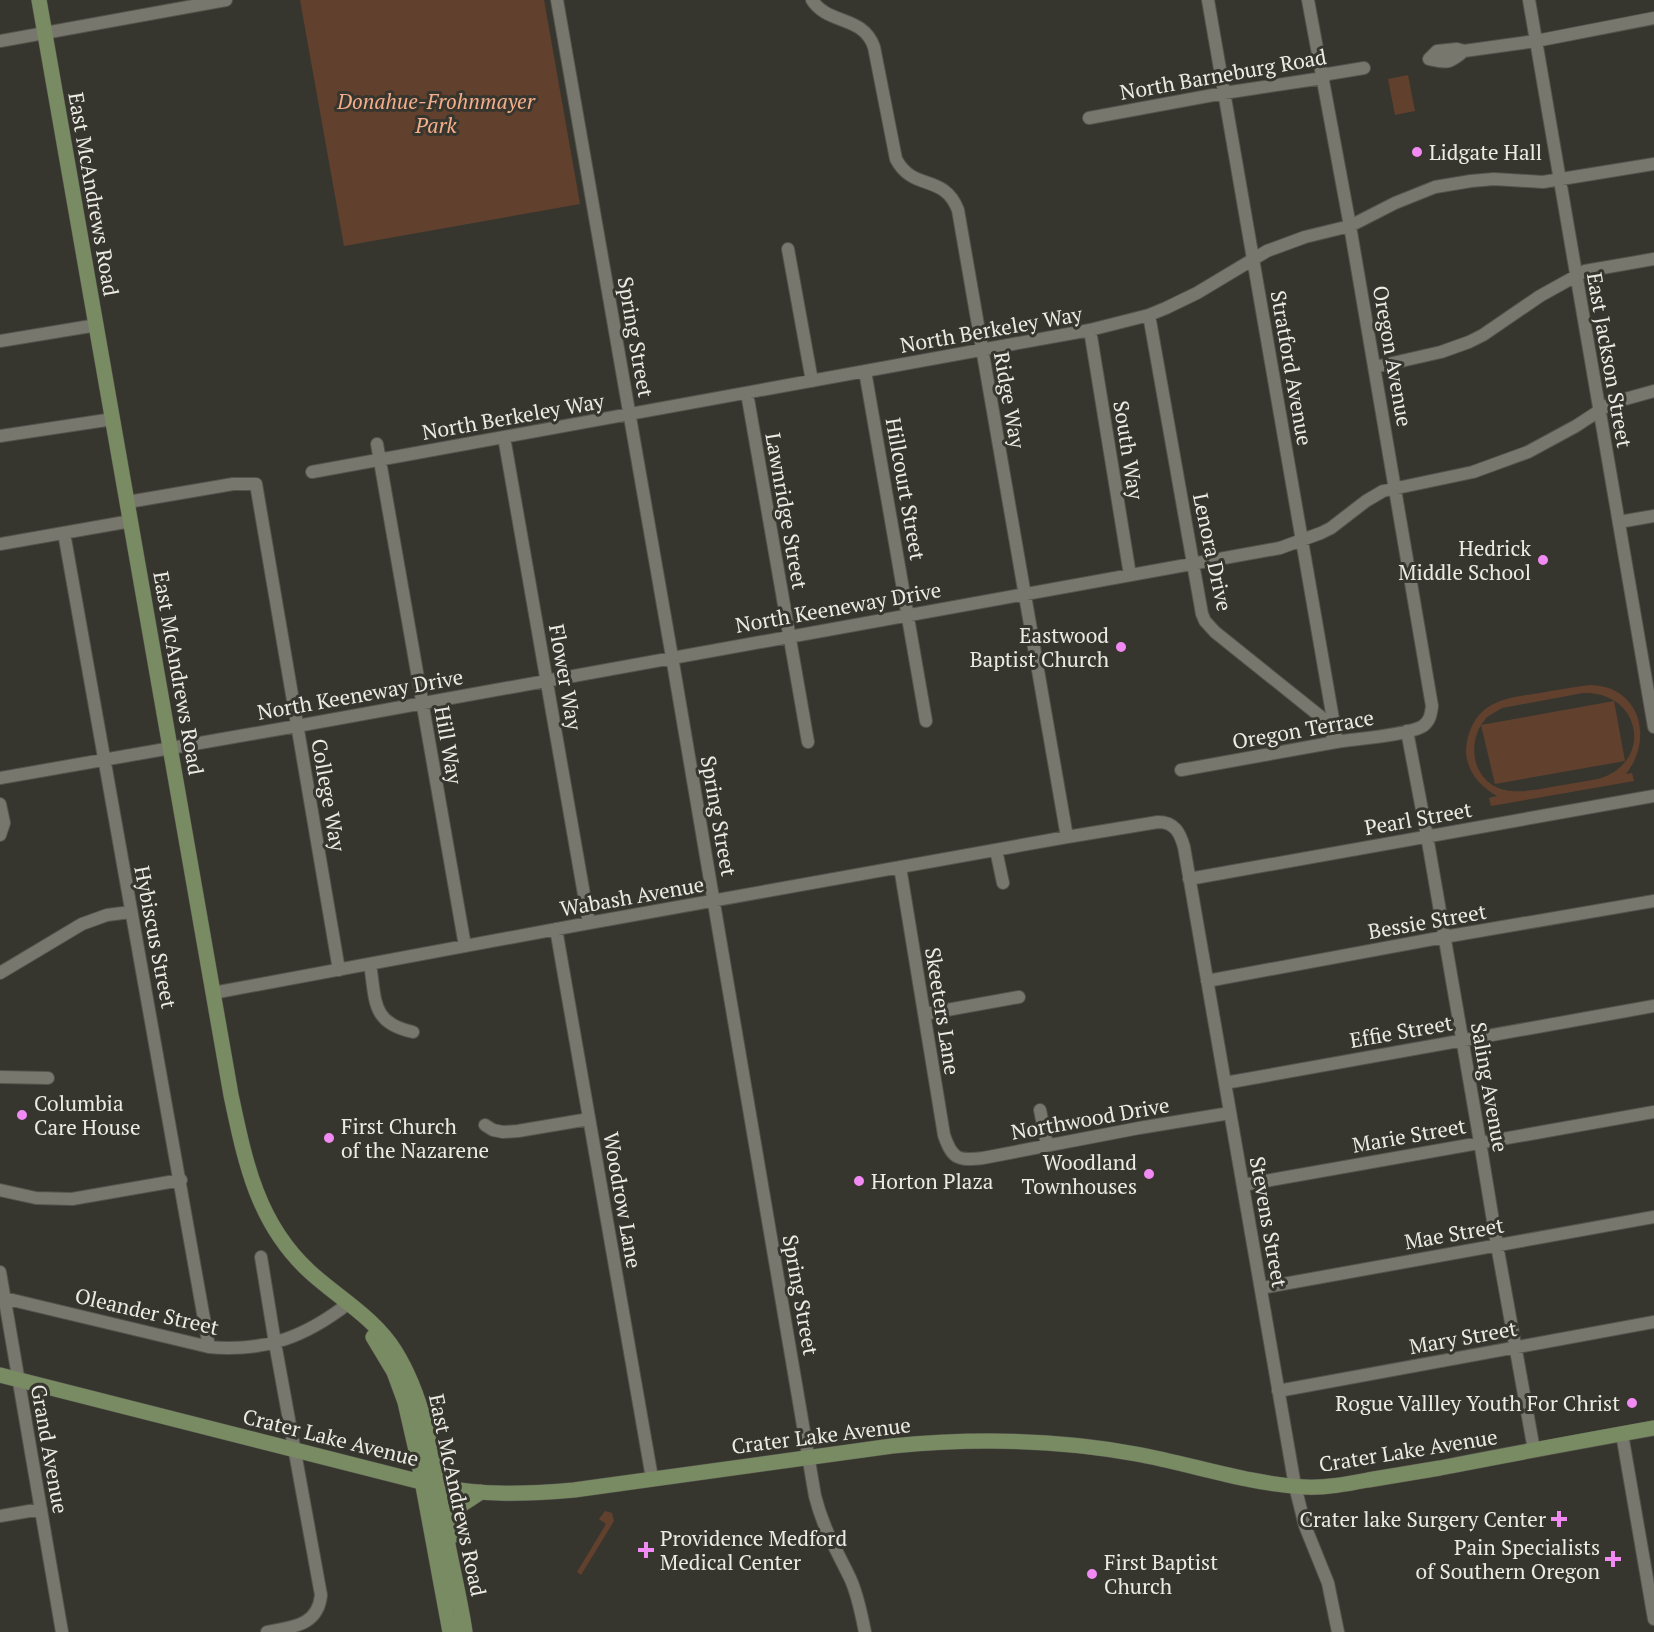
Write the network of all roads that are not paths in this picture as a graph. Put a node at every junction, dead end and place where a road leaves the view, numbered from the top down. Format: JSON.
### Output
{"nodes":[{"id":1,"x":39,"y":0,"type":"edge"},
{"id":2,"x":226,"y":0,"type":"edge"},
{"id":3,"x":556,"y":0,"type":"edge"},
{"id":4,"x":812,"y":0,"type":"edge"},
{"id":5,"x":1208,"y":0,"type":"edge"},
{"id":6,"x":1308,"y":0,"type":"edge"},
{"id":7,"x":1529,"y":0,"type":"edge"},
{"id":8,"x":1654,"y":18,"type":"edge"},
{"id":9,"x":44,"y":33,"type":"junction"},
{"id":10,"x":0,"y":41,"type":"edge"},
{"id":11,"x":1536,"y":41,"type":"junction"},
{"id":12,"x":1464,"y":51,"type":"dead end"},
{"id":13,"x":1364,"y":68,"type":"dead end"},
{"id":14,"x":1323,"y":78,"type":"junction"},
{"id":15,"x":1224,"y":93,"type":"junction"},
{"id":16,"x":1089,"y":118,"type":"dead end"},
{"id":17,"x":1654,"y":164,"type":"edge"},
{"id":18,"x":1559,"y":180,"type":"junction"},
{"id":19,"x":1350,"y":226,"type":"junction"},
{"id":20,"x":788,"y":249,"type":"dead end"},
{"id":21,"x":1252,"y":259,"type":"junction"},
{"id":22,"x":1654,"y":259,"type":"edge"},
{"id":23,"x":1576,"y":275,"type":"junction"},
{"id":24,"x":1149,"y":315,"type":"junction"},
{"id":25,"x":97,"y":325,"type":"junction"},
{"id":26,"x":1090,"y":330,"type":"junction"},
{"id":27,"x":0,"y":341,"type":"edge"},
{"id":28,"x":982,"y":350,"type":"junction"},
{"id":29,"x":1375,"y":367,"type":"junction"},
{"id":30,"x":865,"y":371,"type":"junction"},
{"id":31,"x":812,"y":381,"type":"junction"},
{"id":32,"x":1654,"y":391,"type":"edge"},
{"id":33,"x":747,"y":393,"type":"junction"},
{"id":34,"x":1599,"y":411,"type":"junction"},
{"id":35,"x":630,"y":414,"type":"junction"},
{"id":36,"x":113,"y":419,"type":"junction"},
{"id":37,"x":0,"y":436,"type":"edge"},
{"id":38,"x":504,"y":437,"type":"junction"},
{"id":39,"x":377,"y":444,"type":"dead end"},
{"id":40,"x":380,"y":460,"type":"junction"},
{"id":41,"x":312,"y":472,"type":"dead end"},
{"id":42,"x":1395,"y":488,"type":"junction"},
{"id":43,"x":128,"y":502,"type":"junction"},
{"id":44,"x":1654,"y":516,"type":"edge"},
{"id":45,"x":131,"y":521,"type":"junction"},
{"id":46,"x":1618,"y":522,"type":"junction"},
{"id":47,"x":64,"y":533,"type":"junction"},
{"id":48,"x":1302,"y":540,"type":"junction"},
{"id":49,"x":0,"y":544,"type":"edge"},
{"id":50,"x":1193,"y":563,"type":"junction"},
{"id":51,"x":1130,"y":575,"type":"junction"},
{"id":52,"x":1024,"y":594,"type":"junction"},
{"id":53,"x":908,"y":615,"type":"junction"},
{"id":54,"x":789,"y":636,"type":"junction"},
{"id":55,"x":672,"y":657,"type":"junction"},
{"id":56,"x":1648,"y":658,"type":"edge"},
{"id":57,"x":547,"y":680,"type":"junction"},
{"id":58,"x":422,"y":703,"type":"junction"},
{"id":59,"x":1429,"y":720,"type":"joint"},
{"id":60,"x":926,"y":721,"type":"dead end"},
{"id":61,"x":297,"y":726,"type":"junction"},
{"id":62,"x":1654,"y":728,"type":"edge"},
{"id":63,"x":1407,"y":731,"type":"junction"},
{"id":64,"x":808,"y":742,"type":"dead end"},
{"id":65,"x":1337,"y":742,"type":"junction"},
{"id":66,"x":171,"y":747,"type":"junction"},
{"id":67,"x":104,"y":759,"type":"junction"},
{"id":68,"x":1181,"y":770,"type":"dead end"},
{"id":69,"x":0,"y":778,"type":"edge"},
{"id":70,"x":1654,"y":795,"type":"edge"},
{"id":71,"x":0,"y":804,"type":"edge"},
{"id":72,"x":1165,"y":822,"type":"joint"},
{"id":73,"x":0,"y":835,"type":"edge"},
{"id":74,"x":1427,"y":836,"type":"junction"},
{"id":75,"x":1067,"y":837,"type":"junction"},
{"id":76,"x":996,"y":850,"type":"junction"},
{"id":77,"x":900,"y":867,"type":"junction"},
{"id":78,"x":1189,"y":879,"type":"junction"},
{"id":79,"x":1003,"y":883,"type":"dead end"},
{"id":80,"x":714,"y":901,"type":"junction"},
{"id":81,"x":1654,"y":902,"type":"edge"},
{"id":82,"x":131,"y":912,"type":"junction"},
{"id":83,"x":590,"y":923,"type":"junction"},
{"id":84,"x":556,"y":929,"type":"junction"},
{"id":85,"x":1444,"y":937,"type":"junction"},
{"id":86,"x":465,"y":946,"type":"junction"},
{"id":87,"x":370,"y":964,"type":"junction"},
{"id":88,"x":339,"y":970,"type":"junction"},
{"id":89,"x":0,"y":973,"type":"edge"},
{"id":90,"x":1207,"y":981,"type":"junction"},
{"id":91,"x":213,"y":993,"type":"junction"},
{"id":92,"x":1019,"y":997,"type":"dead end"},
{"id":93,"x":1654,"y":1006,"type":"edge"},
{"id":94,"x":925,"y":1014,"type":"junction"},
{"id":95,"x":413,"y":1032,"type":"dead end"},
{"id":96,"x":1462,"y":1040,"type":"junction"},
{"id":97,"x":0,"y":1077,"type":"edge"},
{"id":98,"x":48,"y":1078,"type":"dead end"},
{"id":99,"x":1225,"y":1083,"type":"junction"},
{"id":100,"x":1040,"y":1110,"type":"dead end"},
{"id":101,"x":1654,"y":1112,"type":"edge"},
{"id":102,"x":1230,"y":1113,"type":"junction"},
{"id":103,"x":589,"y":1119,"type":"junction"},
{"id":104,"x":485,"y":1125,"type":"dead end"},
{"id":105,"x":1480,"y":1142,"type":"junction"},
{"id":106,"x":1047,"y":1145,"type":"junction"},
{"id":107,"x":957,"y":1157,"type":"joint"},
{"id":108,"x":181,"y":1180,"type":"junction"},
{"id":109,"x":1243,"y":1185,"type":"junction"},
{"id":110,"x":0,"y":1190,"type":"edge"},
{"id":111,"x":1654,"y":1217,"type":"edge"},
{"id":112,"x":1497,"y":1245,"type":"junction"},
{"id":113,"x":261,"y":1257,"type":"dead end"},
{"id":114,"x":0,"y":1272,"type":"edge"},
{"id":115,"x":1261,"y":1288,"type":"junction"},
{"id":116,"x":2,"y":1297,"type":"edge"},
{"id":117,"x":354,"y":1308,"type":"junction"},
{"id":118,"x":1654,"y":1322,"type":"edge"},
{"id":119,"x":275,"y":1343,"type":"junction"},
{"id":120,"x":209,"y":1347,"type":"junction"},
{"id":121,"x":1515,"y":1347,"type":"junction"},
{"id":122,"x":0,"y":1375,"type":"edge"},
{"id":123,"x":18,"y":1379,"type":"junction"},
{"id":124,"x":1278,"y":1390,"type":"junction"},
{"id":125,"x":1654,"y":1428,"type":"edge"},
{"id":126,"x":1622,"y":1434,"type":"junction"},
{"id":127,"x":295,"y":1450,"type":"junction"},
{"id":128,"x":1534,"y":1450,"type":"junction"},
{"id":129,"x":808,"y":1457,"type":"junction"},
{"id":130,"x":652,"y":1478,"type":"junction"},
{"id":131,"x":430,"y":1484,"type":"junction"},
{"id":132,"x":1295,"y":1486,"type":"junction"},
{"id":133,"x":481,"y":1492,"type":"junction"},
{"id":134,"x":41,"y":1509,"type":"junction"},
{"id":135,"x":0,"y":1516,"type":"edge"},
{"id":136,"x":456,"y":1589,"type":"junction"},
{"id":137,"x":1654,"y":1619,"type":"edge"},
{"id":138,"x":62,"y":1632,"type":"edge"},
{"id":139,"x":267,"y":1632,"type":"edge"},
{"id":140,"x":450,"y":1632,"type":"edge"},
{"id":141,"x":465,"y":1632,"type":"edge"},
{"id":142,"x":865,"y":1632,"type":"edge"},
{"id":143,"x":1338,"y":1632,"type":"edge"}],
"edges":[{"from":1,"to":9,"type":"main road","name":"East McAndrews Road"},
{"from":2,"to":9,"type":"street"},
{"from":3,"to":35,"type":"street","name":"Spring Street"},
{"from":4,"to":28,"type":"street","name":"Ridge Way"},
{"from":5,"to":15,"type":"street","name":"Stratford Avenue"},
{"from":6,"to":14,"type":"street","name":"Oregon Avenue"},
{"from":7,"to":11,"type":"street","name":"East Jackson Street"},
{"from":8,"to":11,"type":"street"},
{"from":9,"to":10,"type":"street"},
{"from":9,"to":25,"type":"main road","name":"East McAndrews Road"},
{"from":11,"to":12,"type":"street"},
{"from":11,"to":18,"type":"street","name":"East Jackson Street"},
{"from":13,"to":14,"type":"street","name":"North Barneburg Road"},
{"from":14,"to":15,"type":"street","name":"North Barneburg Road"},
{"from":14,"to":19,"type":"street","name":"Oregon Avenue"},
{"from":15,"to":16,"type":"street","name":"North Barneburg Road"},
{"from":15,"to":21,"type":"street","name":"Stratford Avenue"},
{"from":17,"to":18,"type":"street","name":"North Berkeley Way"},
{"from":18,"to":19,"type":"street","name":"North Berkeley Way"},
{"from":18,"to":23,"type":"street","name":"East Jackson Street"},
{"from":19,"to":21,"type":"street","name":"North Berkeley Way"},
{"from":19,"to":29,"type":"street","name":"Oregon Avenue"},
{"from":20,"to":31,"type":"street"},
{"from":21,"to":24,"type":"street","name":"North Berkeley Way"},
{"from":21,"to":48,"type":"street","name":"Stratford Avenue"},
{"from":22,"to":23,"type":"street"},
{"from":23,"to":29,"type":"street"},
{"from":23,"to":34,"type":"street","name":"East Jackson Street"},
{"from":24,"to":26,"type":"street","name":"North Berkeley Way"},
{"from":24,"to":50,"type":"street","name":"Lenora Drive"},
{"from":25,"to":27,"type":"street"},
{"from":25,"to":36,"type":"main road","name":"East McAndrews Road"},
{"from":26,"to":28,"type":"street","name":"North Berkeley Way"},
{"from":26,"to":51,"type":"street","name":"South Way"},
{"from":28,"to":30,"type":"street","name":"North Berkeley Way"},
{"from":28,"to":52,"type":"street","name":"Ridge Way"},
{"from":29,"to":42,"type":"street","name":"Oregon Avenue"},
{"from":30,"to":31,"type":"street","name":"North Berkeley Way"},
{"from":30,"to":53,"type":"street","name":"Hillcourt Street"},
{"from":31,"to":33,"type":"street","name":"North Berkeley Way"},
{"from":32,"to":34,"type":"street","name":"North Keeneway Drive"},
{"from":33,"to":35,"type":"street","name":"North Berkeley Way"},
{"from":33,"to":54,"type":"street","name":"Lawnridge Street"},
{"from":34,"to":42,"type":"street","name":"North Keeneway Drive"},
{"from":34,"to":46,"type":"street","name":"East Jackson Street"},
{"from":35,"to":38,"type":"street","name":"North Berkeley Way"},
{"from":35,"to":55,"type":"street","name":"Spring Street"},
{"from":36,"to":37,"type":"street"},
{"from":36,"to":43,"type":"main road","name":"East McAndrews Road"},
{"from":38,"to":40,"type":"street","name":"North Berkeley Way"},
{"from":38,"to":57,"type":"street","name":"Flower Way"},
{"from":39,"to":40,"type":"street","name":"Hill Way"},
{"from":40,"to":41,"type":"street","name":"North Berkeley Way"},
{"from":40,"to":58,"type":"street","name":"Hill Way"},
{"from":42,"to":48,"type":"street","name":"North Keeneway Drive"},
{"from":42,"to":59,"type":"street","name":"Oregon Avenue"},
{"from":43,"to":45,"type":"main road","name":"East McAndrews Road"},
{"from":43,"to":61,"type":"street","name":"College Way"},
{"from":44,"to":46,"type":"street"},
{"from":45,"to":47,"type":"street"},
{"from":45,"to":66,"type":"main road","name":"East McAndrews Road"},
{"from":46,"to":56,"type":"street","name":"East Jackson Street"},
{"from":47,"to":49,"type":"street"},
{"from":47,"to":67,"type":"street","name":"Hybiscus Street"},
{"from":48,"to":50,"type":"street","name":"North Keeneway Drive"},
{"from":48,"to":65,"type":"street","name":"Stratford Avenue"},
{"from":50,"to":51,"type":"street","name":"North Keeneway Drive"},
{"from":50,"to":65,"type":"street","name":"Lenora Drive"},
{"from":51,"to":52,"type":"street","name":"North Keeneway Drive"},
{"from":52,"to":53,"type":"street","name":"North Keeneway Drive"},
{"from":52,"to":75,"type":"street","name":"Ridge Way"},
{"from":53,"to":54,"type":"street","name":"North Keeneway Drive"},
{"from":53,"to":60,"type":"street","name":"Hillcourt Street"},
{"from":54,"to":55,"type":"street","name":"North Keeneway Drive"},
{"from":54,"to":64,"type":"street","name":"Lawnridge Street"},
{"from":55,"to":57,"type":"street","name":"North Keeneway Drive"},
{"from":55,"to":80,"type":"street","name":"Spring Street"},
{"from":56,"to":62,"type":"street","name":"East Jackson Street"},
{"from":57,"to":58,"type":"street","name":"North Keeneway Drive"},
{"from":57,"to":83,"type":"street","name":"Flower Way"},
{"from":58,"to":61,"type":"street","name":"North Keeneway Drive"},
{"from":58,"to":86,"type":"street","name":"Hill Way"},
{"from":59,"to":63,"type":"street","name":"Oregon Terrace"},
{"from":61,"to":66,"type":"street","name":"North Keeneway Drive"},
{"from":61,"to":88,"type":"street","name":"College Way"},
{"from":63,"to":65,"type":"street","name":"Oregon Terrace"},
{"from":63,"to":74,"type":"street","name":"Saling Avenue"},
{"from":65,"to":68,"type":"street","name":"Oregon Terrace"},
{"from":66,"to":67,"type":"street","name":"North Keeneway Drive"},
{"from":66,"to":91,"type":"main road","name":"East McAndrews Road"},
{"from":67,"to":69,"type":"street","name":"North Keeneway Drive"},
{"from":67,"to":82,"type":"street","name":"Hybiscus Street"},
{"from":70,"to":74,"type":"street","name":"Pearl Street"},
{"from":71,"to":73,"type":"street"},
{"from":72,"to":75,"type":"street","name":"Wabash Avenue"},
{"from":72,"to":78,"type":"street","name":"Stevens Street"},
{"from":74,"to":78,"type":"street","name":"Pearl Street"},
{"from":74,"to":85,"type":"street","name":"Saling Avenue"},
{"from":75,"to":76,"type":"street","name":"Wabash Avenue"},
{"from":76,"to":77,"type":"street","name":"Wabash Avenue"},
{"from":76,"to":79,"type":"street"},
{"from":77,"to":80,"type":"street","name":"Wabash Avenue"},
{"from":77,"to":94,"type":"street","name":"Skeeters Lane"},
{"from":78,"to":90,"type":"street","name":"Stevens Street"},
{"from":80,"to":83,"type":"street","name":"Wabash Avenue"},
{"from":80,"to":129,"type":"street","name":"Spring Street"},
{"from":81,"to":85,"type":"street","name":"Bessie Street"},
{"from":82,"to":89,"type":"street"},
{"from":82,"to":108,"type":"street","name":"Hybiscus Street"},
{"from":83,"to":84,"type":"street","name":"Wabash Avenue"},
{"from":84,"to":86,"type":"street","name":"Wabash Avenue"},
{"from":84,"to":103,"type":"street","name":"Woodrow Lane"},
{"from":85,"to":90,"type":"street","name":"Bessie Street"},
{"from":85,"to":96,"type":"street","name":"Saling Avenue"},
{"from":86,"to":87,"type":"street","name":"Wabash Avenue"},
{"from":87,"to":88,"type":"street","name":"Wabash Avenue"},
{"from":87,"to":95,"type":"street"},
{"from":88,"to":91,"type":"street","name":"Wabash Avenue"},
{"from":90,"to":99,"type":"street","name":"Stevens Street"},
{"from":91,"to":117,"type":"main road","name":"East McAndrews Road"},
{"from":92,"to":94,"type":"street"},
{"from":93,"to":96,"type":"street","name":"Effie Street"},
{"from":94,"to":107,"type":"street","name":"Skeeters Lane"},
{"from":96,"to":99,"type":"street","name":"Effie Street"},
{"from":96,"to":105,"type":"street","name":"Saling Avenue"},
{"from":97,"to":98,"type":"street"},
{"from":99,"to":102,"type":"street","name":"Stevens Street"},
{"from":100,"to":106,"type":"street"},
{"from":101,"to":105,"type":"street","name":"Marie Street"},
{"from":102,"to":106,"type":"street","name":"Northwood Drive"},
{"from":102,"to":109,"type":"street","name":"Stevens Street"},
{"from":103,"to":104,"type":"street"},
{"from":103,"to":130,"type":"street","name":"Woodrow Lane"},
{"from":105,"to":109,"type":"street","name":"Marie Street"},
{"from":105,"to":112,"type":"street","name":"Saling Avenue"},
{"from":106,"to":107,"type":"street","name":"Northwood Drive"},
{"from":108,"to":110,"type":"street"},
{"from":108,"to":120,"type":"street","name":"Hybiscus Street"},
{"from":109,"to":115,"type":"street","name":"Stevens Street"},
{"from":111,"to":112,"type":"street","name":"Mae Street"},
{"from":112,"to":115,"type":"street","name":"Mae Street"},
{"from":112,"to":121,"type":"street","name":"Saling Avenue"},
{"from":113,"to":119,"type":"street"},
{"from":114,"to":116,"type":"street","name":"Grand Avenue"},
{"from":115,"to":124,"type":"street","name":"Stevens Street"},
{"from":116,"to":120,"type":"street","name":"Oleander Street"},
{"from":116,"to":123,"type":"street","name":"Grand Avenue"},
{"from":117,"to":119,"type":"street","name":"Oleander Street"},
{"from":117,"to":131,"type":"main road","name":"East McAndrews Road"},
{"from":118,"to":121,"type":"street","name":"Mary Street"},
{"from":119,"to":120,"type":"street","name":"Oleander Street"},
{"from":119,"to":127,"type":"street"},
{"from":121,"to":124,"type":"street","name":"Mary Street"},
{"from":121,"to":128,"type":"street","name":"Saling Avenue"},
{"from":122,"to":123,"type":"main road","name":"Crater Lake Avenue"},
{"from":123,"to":127,"type":"main road","name":"Crater Lake Avenue"},
{"from":123,"to":134,"type":"street","name":"Grand Avenue"},
{"from":124,"to":132,"type":"street","name":"Stevens Street"},
{"from":125,"to":126,"type":"main road","name":"Crater Lake Avenue"},
{"from":126,"to":128,"type":"main road","name":"Crater Lake Avenue"},
{"from":126,"to":137,"type":"street"},
{"from":127,"to":131,"type":"main road","name":"Crater Lake Avenue"},
{"from":127,"to":139,"type":"street"},
{"from":128,"to":132,"type":"main road","name":"Crater Lake Avenue"},
{"from":129,"to":130,"type":"main road","name":"Crater Lake Avenue"},
{"from":129,"to":132,"type":"main road","name":"Crater Lake Avenue"},
{"from":129,"to":142,"type":"street","name":"Spring Street"},
{"from":130,"to":133,"type":"main road","name":"Crater Lake Avenue"},
{"from":131,"to":133,"type":"main road","name":"Crater Lake Avenue"},
{"from":131,"to":136,"type":"main road","name":"East McAndrews Road"},
{"from":131,"to":140,"type":"main road","name":"East McAndrews Road"},
{"from":132,"to":143,"type":"street","name":"Stevens Street"},
{"from":133,"to":136,"type":"main road"},
{"from":134,"to":135,"type":"street"},
{"from":134,"to":138,"type":"street","name":"Grand Avenue"},
{"from":136,"to":141,"type":"main road","name":"East McAndrews Road"}]}
